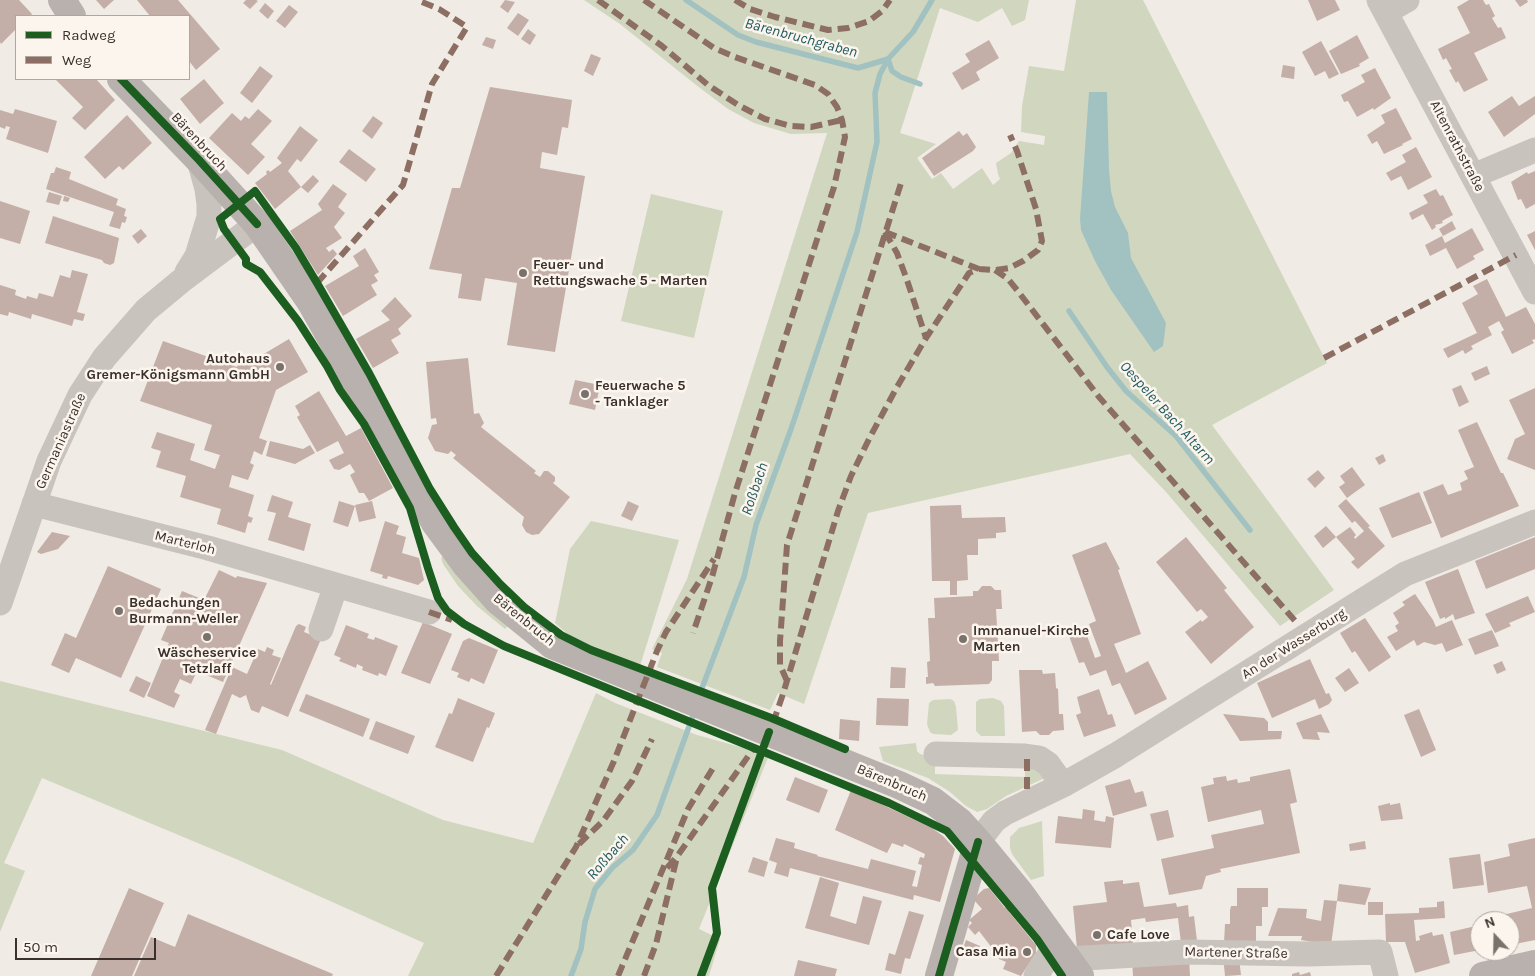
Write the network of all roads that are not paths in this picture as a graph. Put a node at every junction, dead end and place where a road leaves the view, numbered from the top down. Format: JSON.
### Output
{"nodes":[{"id":1,"x":62,"y":0,"type":"edge"},
{"id":2,"x":1390,"y":4,"type":"edge"},
{"id":3,"x":71,"y":15,"type":"edge"},
{"id":4,"x":122,"y":80,"type":"edge"},
{"id":5,"x":1535,"y":150,"type":"edge"},
{"id":6,"x":199,"y":160,"type":"junction"},
{"id":7,"x":1473,"y":176,"type":"junction"},
{"id":8,"x":257,"y":224,"type":"junction"},
{"id":9,"x":181,"y":281,"type":"junction"},
{"id":10,"x":1535,"y":292,"type":"edge"},
{"id":11,"x":34,"y":504,"type":"junction"},
{"id":12,"x":1535,"y":522,"type":"edge"},
{"id":13,"x":336,"y":585,"type":"junction"},
{"id":14,"x":0,"y":603,"type":"edge"},
{"id":15,"x":429,"y":612,"type":"dead end"},
{"id":16,"x":321,"y":629,"type":"dead end"},
{"id":17,"x":936,"y":754,"type":"dead end"},
{"id":18,"x":1063,"y":785,"type":"junction"},
{"id":19,"x":978,"y":842,"type":"junction"},
{"id":20,"x":1068,"y":960,"type":"edge"},
{"id":21,"x":1535,"y":964,"type":"edge"},
{"id":22,"x":939,"y":976,"type":"edge"},
{"id":23,"x":1036,"y":976,"type":"edge"},
{"id":24,"x":1386,"y":976,"type":"edge"},
{"id":25,"x":1483,"y":976,"type":"edge"}],
"edges":[{"from":1,"to":3,"type":"main road"},
{"from":2,"to":7,"type":"street","name":"Altenrathstraße"},
{"from":4,"to":6,"type":"main road","name":"Bärenbruch"},
{"from":5,"to":7,"type":"street"},
{"from":6,"to":8,"type":"main road","name":"Bärenbruch"},
{"from":6,"to":9,"type":"street","name":"Germaniastraße"},
{"from":7,"to":10,"type":"street","name":"Altenrathstraße"},
{"from":8,"to":9,"type":"street","name":"Germaniastraße"},
{"from":8,"to":19,"type":"main road","name":"Bärenbruch"},
{"from":9,"to":11,"type":"street","name":"Germaniastraße"},
{"from":11,"to":13,"type":"street","name":"Marterloh"},
{"from":11,"to":14,"type":"street","name":"Germaniastraße"},
{"from":12,"to":18,"type":"street","name":"An der Wasserburg"},
{"from":13,"to":15,"type":"street","name":"Marterloh"},
{"from":13,"to":16,"type":"street"},
{"from":17,"to":18,"type":"street"},
{"from":18,"to":19,"type":"street","name":"An der Wasserburg"},
{"from":19,"to":20,"type":"main road","name":"Bärenbruch"},
{"from":19,"to":22,"type":"main road"},
{"from":20,"to":23,"type":"street"},
{"from":20,"to":24,"type":"street","name":"Martener Straße"},
{"from":21,"to":25,"type":"main road"}]}
